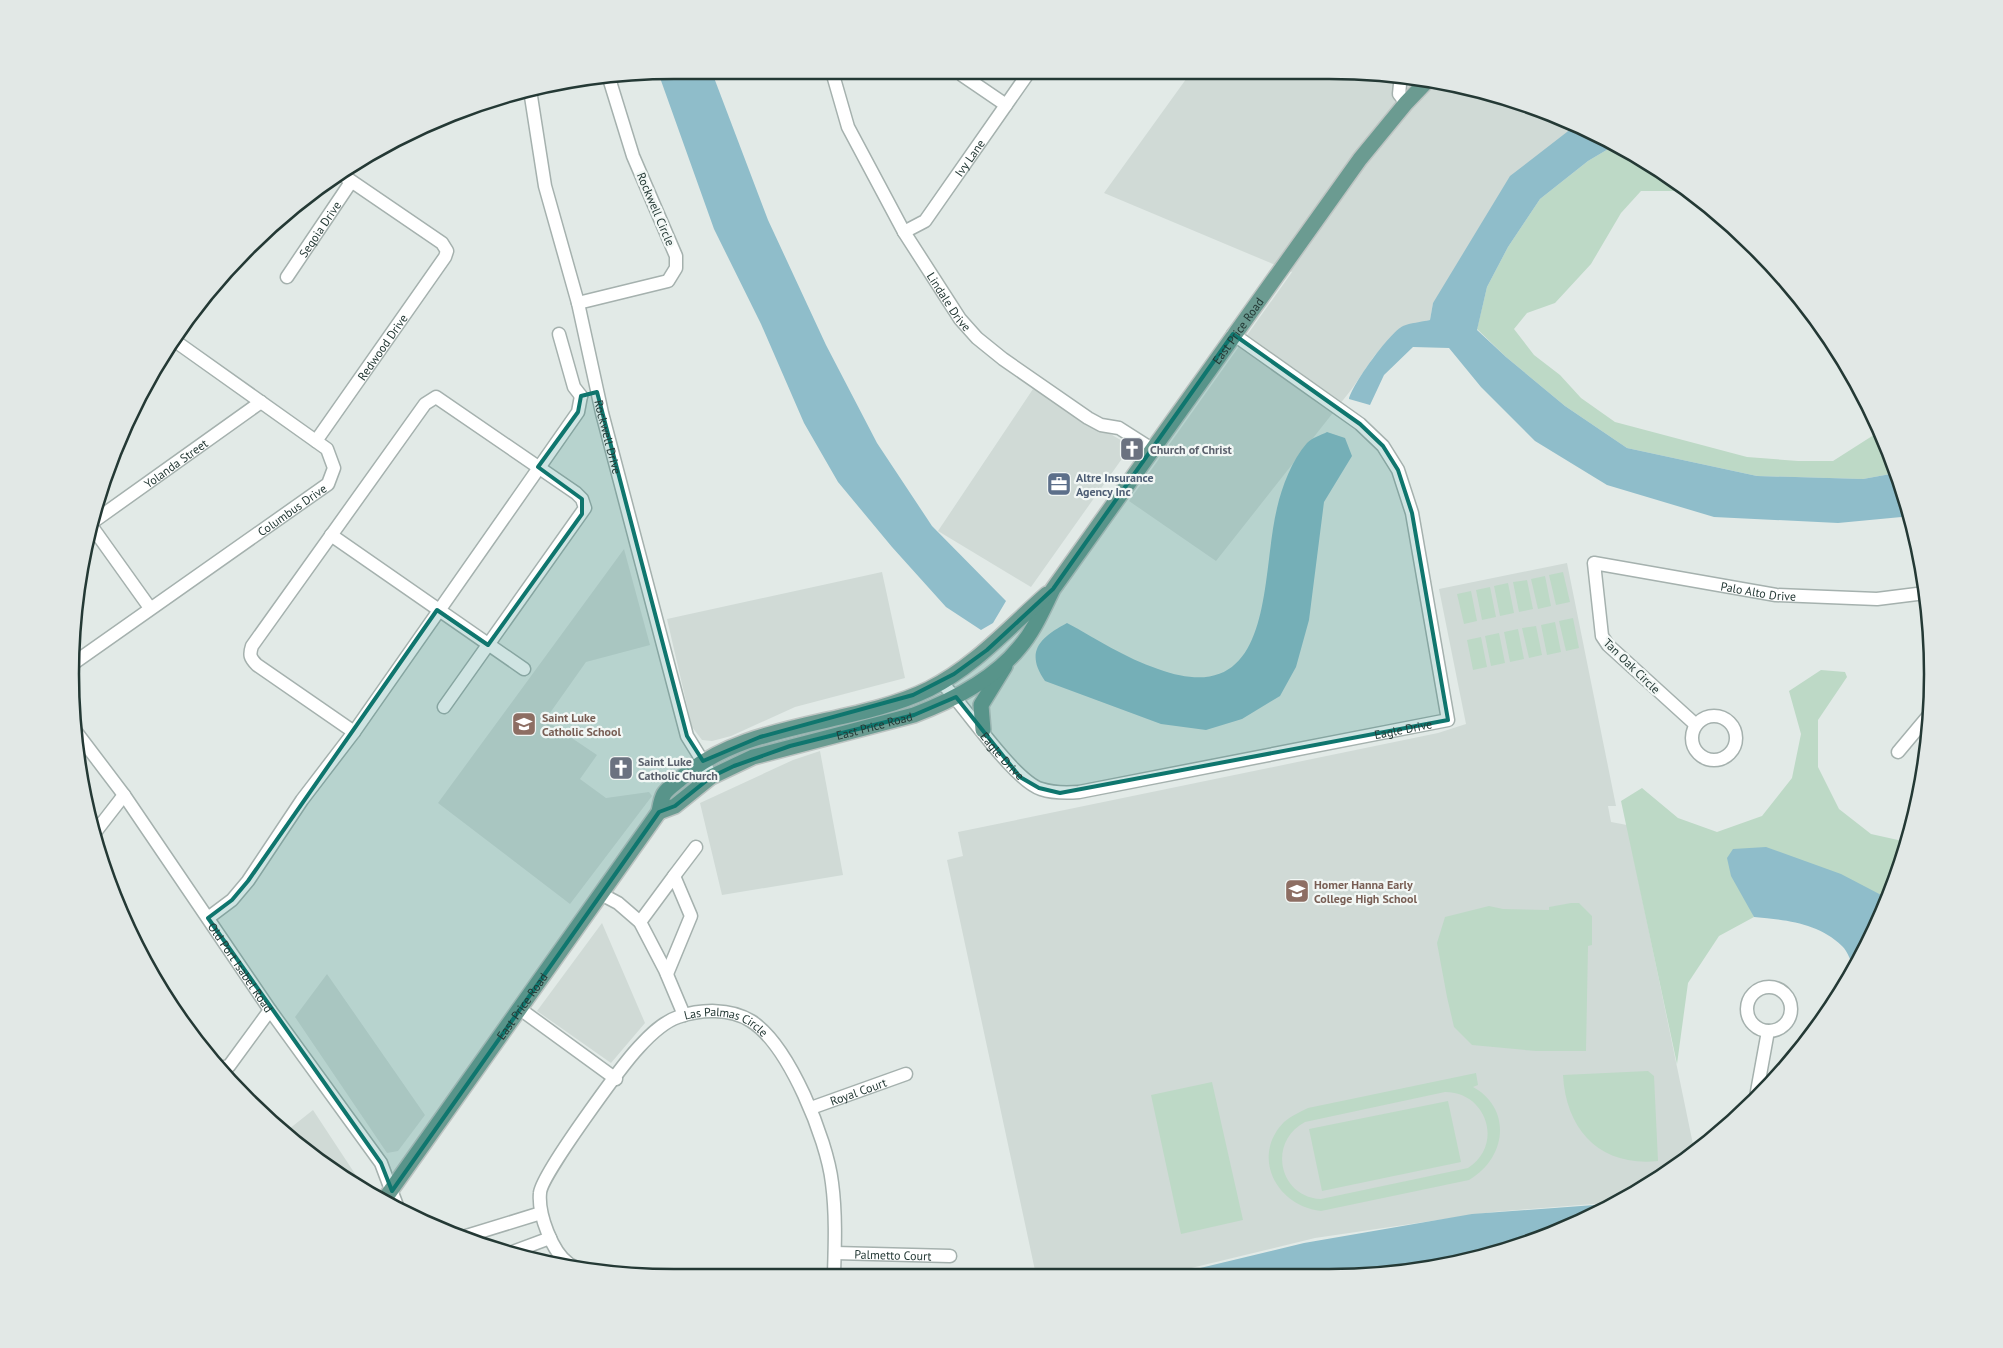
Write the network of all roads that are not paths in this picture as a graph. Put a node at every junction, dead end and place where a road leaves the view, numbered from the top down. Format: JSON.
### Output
{"nodes":[{"id":1,"x":835,"y":79,"type":"edge"},
{"id":2,"x":968,"y":79,"type":"edge"},
{"id":3,"x":1025,"y":79,"type":"edge"},
{"id":4,"x":610,"y":83,"type":"edge"},
{"id":5,"x":1400,"y":83,"type":"edge"},
{"id":6,"x":1422,"y":86,"type":"edge"},
{"id":7,"x":531,"y":96,"type":"edge"},
{"id":8,"x":1406,"y":103,"type":"junction"},
{"id":9,"x":1006,"y":105,"type":"junction"},
{"id":10,"x":345,"y":178,"type":"edge"},
{"id":11,"x":351,"y":182,"type":"junction"},
{"id":12,"x":904,"y":232,"type":"junction"},
{"id":13,"x":287,"y":277,"type":"dead end"},
{"id":14,"x":578,"y":303,"type":"junction"},
{"id":15,"x":559,"y":334,"type":"dead end"},
{"id":16,"x":1234,"y":334,"type":"junction"},
{"id":17,"x":178,"y":344,"type":"edge"},
{"id":18,"x":597,"y":392,"type":"junction"},
{"id":19,"x":582,"y":396,"type":"junction"},
{"id":20,"x":261,"y":402,"type":"junction"},
{"id":21,"x":316,"y":441,"type":"junction"},
{"id":22,"x":1152,"y":449,"type":"junction"},
{"id":23,"x":538,"y":467,"type":"junction"},
{"id":24,"x":100,"y":517,"type":"edge"},
{"id":25,"x":96,"y":532,"type":"edge"},
{"id":26,"x":331,"y":535,"type":"junction"},
{"id":27,"x":1594,"y":563,"type":"joint"},
{"id":28,"x":1054,"y":588,"type":"junction"},
{"id":29,"x":1919,"y":594,"type":"edge"},
{"id":30,"x":150,"y":608,"type":"junction"},
{"id":31,"x":437,"y":610,"type":"junction"},
{"id":32,"x":488,"y":645,"type":"junction"},
{"id":33,"x":1010,"y":657,"type":"junction"},
{"id":34,"x":79,"y":658,"type":"edge"},
{"id":35,"x":524,"y":669,"type":"dead end"},
{"id":36,"x":941,"y":682,"type":"junction"},
{"id":37,"x":956,"y":697,"type":"junction"},
{"id":38,"x":444,"y":706,"type":"dead end"},
{"id":39,"x":1922,"y":723,"type":"edge"},
{"id":40,"x":1696,"y":725,"type":"dead end"},
{"id":41,"x":983,"y":730,"type":"junction"},
{"id":42,"x":354,"y":732,"type":"junction"},
{"id":43,"x":83,"y":741,"type":"edge"},
{"id":44,"x":1898,"y":752,"type":"dead end"},
{"id":45,"x":703,"y":761,"type":"junction"},
{"id":46,"x":712,"y":777,"type":"junction"},
{"id":47,"x":124,"y":795,"type":"junction"},
{"id":48,"x":658,"y":812,"type":"junction"},
{"id":49,"x":99,"y":827,"type":"edge"},
{"id":50,"x":696,"y":848,"type":"dead end"},
{"id":51,"x":674,"y":876,"type":"junction"},
{"id":52,"x":601,"y":894,"type":"junction"},
{"id":53,"x":208,"y":918,"type":"junction"},
{"id":54,"x":640,"y":922,"type":"junction"},
{"id":55,"x":667,"y":974,"type":"junction"},
{"id":56,"x":520,"y":1009,"type":"junction"},
{"id":57,"x":270,"y":1010,"type":"junction"},
{"id":58,"x":684,"y":1016,"type":"junction"},
{"id":59,"x":1768,"y":1031,"type":"dead end"},
{"id":60,"x":227,"y":1067,"type":"edge"},
{"id":61,"x":906,"y":1074,"type":"dead end"},
{"id":62,"x":616,"y":1079,"type":"junction"},
{"id":63,"x":1758,"y":1086,"type":"edge"},
{"id":64,"x":811,"y":1108,"type":"junction"},
{"id":65,"x":388,"y":1196,"type":"edge"},
{"id":66,"x":541,"y":1213,"type":"junction"},
{"id":67,"x":473,"y":1234,"type":"edge"},
{"id":68,"x":550,"y":1238,"type":"junction"},
{"id":69,"x":520,"y":1249,"type":"edge"},
{"id":70,"x":835,"y":1253,"type":"junction"},
{"id":71,"x":950,"y":1256,"type":"dead end"},
{"id":72,"x":565,"y":1259,"type":"edge"},
{"id":73,"x":834,"y":1269,"type":"edge"}],
"edges":[{"from":1,"to":12,"type":"street","name":"Lindale Drive"},
{"from":2,"to":9,"type":"street"},
{"from":3,"to":9,"type":"street","name":"Ivy Lane"},
{"from":4,"to":14,"type":"street","name":"Rockwell Circle"},
{"from":5,"to":8,"type":"street"},
{"from":6,"to":8,"type":"main road","name":"East Price Road"},
{"from":7,"to":14,"type":"street","name":"Rockwell Drive"},
{"from":8,"to":16,"type":"main road","name":"East Price Road"},
{"from":9,"to":12,"type":"street","name":"Ivy Lane"},
{"from":10,"to":11,"type":"street"},
{"from":11,"to":13,"type":"street","name":"Seqoia Drive"},
{"from":11,"to":21,"type":"street","name":"Redwood Drive"},
{"from":12,"to":22,"type":"street","name":"Lindale Drive"},
{"from":14,"to":18,"type":"street","name":"Rockwell Drive"},
{"from":15,"to":19,"type":"street"},
{"from":16,"to":22,"type":"main road","name":"East Price Road"},
{"from":16,"to":41,"type":"street","name":"Eagle Drive"},
{"from":17,"to":20,"type":"street","name":"Columbus Drive"},
{"from":18,"to":19,"type":"street"},
{"from":18,"to":45,"type":"street","name":"Rockwell Drive"},
{"from":19,"to":23,"type":"street"},
{"from":20,"to":21,"type":"street","name":"Columbus Drive"},
{"from":20,"to":24,"type":"street","name":"Yolanda Street"},
{"from":21,"to":30,"type":"street","name":"Columbus Drive"},
{"from":22,"to":28,"type":"main road","name":"East Price Road"},
{"from":23,"to":26,"type":"street"},
{"from":23,"to":31,"type":"street"},
{"from":23,"to":32,"type":"street"},
{"from":25,"to":30,"type":"street"},
{"from":26,"to":31,"type":"street"},
{"from":26,"to":42,"type":"street"},
{"from":27,"to":29,"type":"street","name":"Palo Alto Drive"},
{"from":27,"to":40,"type":"street","name":"Tan Oak Circle"},
{"from":28,"to":33,"type":"main road","name":"East Price Road"},
{"from":28,"to":36,"type":"main road","name":"East Price Road"},
{"from":30,"to":34,"type":"street","name":"Columbus Drive"},
{"from":31,"to":32,"type":"street"},
{"from":31,"to":42,"type":"street"},
{"from":32,"to":35,"type":"street"},
{"from":32,"to":38,"type":"street"},
{"from":33,"to":37,"type":"main road","name":"East Price Road"},
{"from":33,"to":41,"type":"main road"},
{"from":36,"to":37,"type":"street","name":"Eagle Drive"},
{"from":36,"to":45,"type":"main road","name":"East Price Road"},
{"from":37,"to":41,"type":"street","name":"Eagle Drive"},
{"from":37,"to":46,"type":"main road","name":"East Price Road"},
{"from":39,"to":44,"type":"street"},
{"from":42,"to":53,"type":"street"},
{"from":43,"to":47,"type":"street","name":"Old Port Isabel Road"},
{"from":45,"to":46,"type":"street","name":"Rockwell Drive"},
{"from":45,"to":48,"type":"main road","name":"East Price Road"},
{"from":46,"to":48,"type":"main road","name":"East Price Road"},
{"from":47,"to":49,"type":"street"},
{"from":47,"to":53,"type":"street","name":"Old Port Isabel Road"},
{"from":48,"to":52,"type":"main road","name":"East Price Road"},
{"from":50,"to":51,"type":"street"},
{"from":51,"to":54,"type":"street"},
{"from":51,"to":55,"type":"street"},
{"from":52,"to":54,"type":"street"},
{"from":52,"to":56,"type":"main road","name":"East Price Road"},
{"from":53,"to":57,"type":"street","name":"Old Port Isabel Road"},
{"from":54,"to":55,"type":"street"},
{"from":55,"to":58,"type":"street"},
{"from":56,"to":62,"type":"street"},
{"from":56,"to":65,"type":"main road","name":"East Price Road"},
{"from":57,"to":60,"type":"street"},
{"from":57,"to":65,"type":"street","name":"Old Port Isabel Road"},
{"from":58,"to":62,"type":"street","name":"Las Palmas Circle"},
{"from":58,"to":64,"type":"street","name":"Las Palmas Circle"},
{"from":59,"to":63,"type":"street"},
{"from":61,"to":64,"type":"street","name":"Royal Court"},
{"from":62,"to":66,"type":"street","name":"Las Palmas Circle"},
{"from":64,"to":70,"type":"street","name":"Las Palmas Circle"},
{"from":66,"to":67,"type":"street"},
{"from":66,"to":68,"type":"street","name":"Las Palmas Circle"},
{"from":68,"to":69,"type":"street"},
{"from":68,"to":72,"type":"street","name":"Las Palmas Circle"},
{"from":70,"to":71,"type":"street","name":"Palmetto Court"},
{"from":70,"to":73,"type":"street","name":"Las Palmas Circle"}]}
